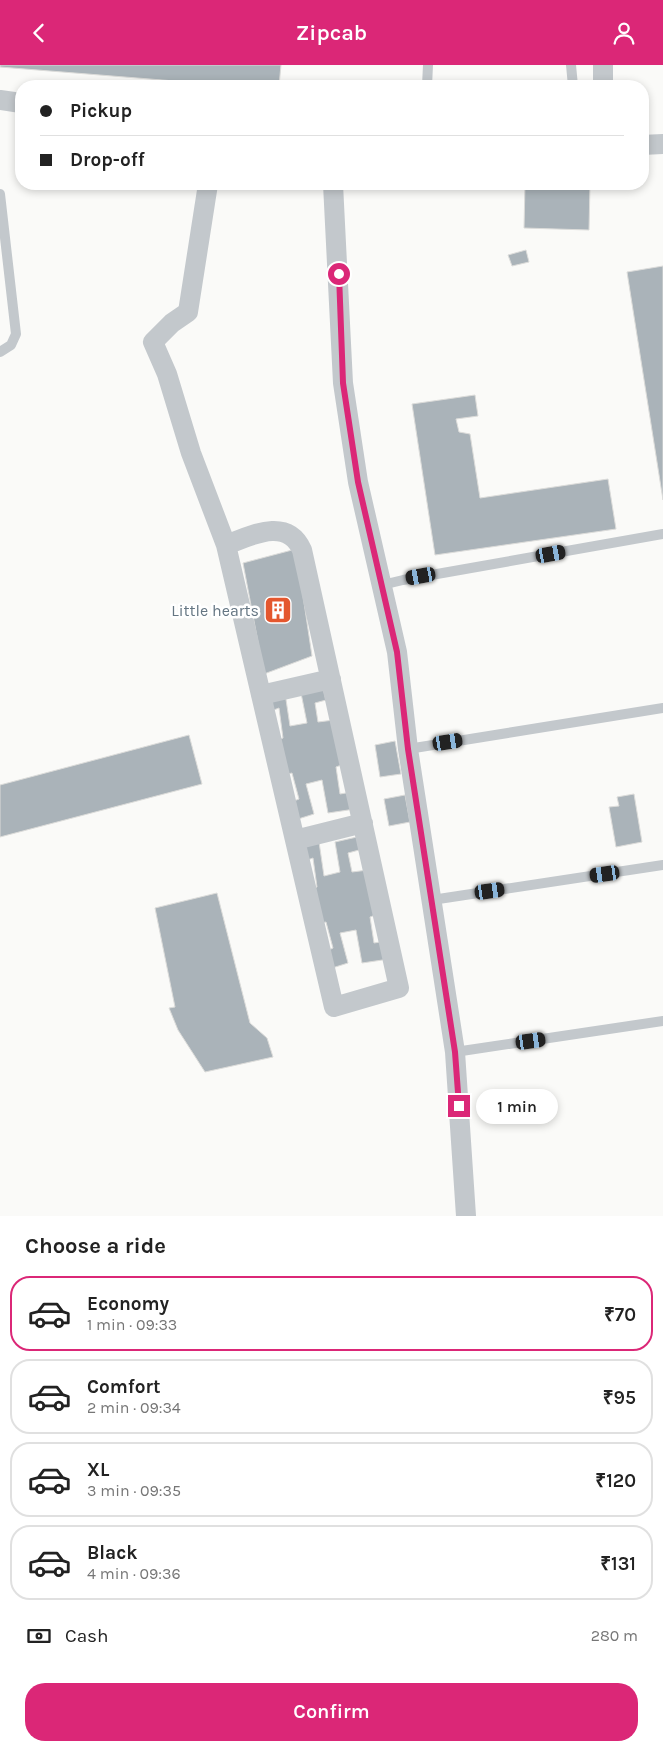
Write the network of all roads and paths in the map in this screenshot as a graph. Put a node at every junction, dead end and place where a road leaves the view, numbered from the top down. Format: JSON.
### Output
{"nodes":[{"id":1,"x":428,"y":65,"type":"edge"},
{"id":2,"x":571,"y":65,"type":"edge"},
{"id":3,"x":603,"y":65,"type":"edge"},
{"id":4,"x":427,"y":80,"type":"edge"},
{"id":5,"x":572,"y":80,"type":"edge"},
{"id":6,"x":603,"y":80,"type":"edge"},
{"id":7,"x":0,"y":100,"type":"edge"},
{"id":8,"x":15,"y":102,"type":"edge"},
{"id":9,"x":663,"y":144,"type":"edge"},
{"id":10,"x":649,"y":145,"type":"edge"},
{"id":11,"x":207,"y":190,"type":"edge"},
{"id":12,"x":334,"y":190,"type":"edge"},
{"id":13,"x":0,"y":194,"type":"edge"},
{"id":14,"x":4,"y":272,"type":"edge"},
{"id":15,"x":0,"y":352,"type":"edge"},
{"id":16,"x":663,"y":534,"type":"edge"},
{"id":17,"x":226,"y":545,"type":"junction"},
{"id":18,"x":382,"y":585,"type":"junction"},
{"id":19,"x":331,"y":679,"type":"junction"},
{"id":20,"x":261,"y":695,"type":"junction"},
{"id":21,"x":663,"y":708,"type":"edge"},
{"id":22,"x":408,"y":749,"type":"junction"},
{"id":23,"x":363,"y":823,"type":"junction"},
{"id":24,"x":295,"y":840,"type":"junction"},
{"id":25,"x":663,"y":865,"type":"edge"},
{"id":26,"x":432,"y":900,"type":"junction"},
{"id":27,"x":663,"y":1021,"type":"edge"},
{"id":28,"x":455,"y":1052,"type":"junction"},
{"id":29,"x":466,"y":1216,"type":"edge"}],
"edges":[{"from":1,"to":4,"type":"lane"},
{"from":2,"to":5,"type":"lane"},
{"from":3,"to":6,"type":"street"},
{"from":7,"to":8,"type":"street"},
{"from":9,"to":10,"type":"street"},
{"from":11,"to":17,"type":"street"},
{"from":12,"to":18,"type":"street"},
{"from":13,"to":14,"type":"lane"},
{"from":14,"to":15,"type":"lane"},
{"from":16,"to":18,"type":"lane"},
{"from":17,"to":19,"type":"street"},
{"from":17,"to":20,"type":"street"},
{"from":18,"to":22,"type":"street"},
{"from":19,"to":20,"type":"street"},
{"from":19,"to":23,"type":"street"},
{"from":20,"to":24,"type":"street"},
{"from":21,"to":22,"type":"lane"},
{"from":22,"to":26,"type":"street"},
{"from":23,"to":24,"type":"street"},
{"from":23,"to":24,"type":"street"},
{"from":25,"to":26,"type":"lane"},
{"from":26,"to":28,"type":"street"},
{"from":27,"to":28,"type":"lane"},
{"from":28,"to":29,"type":"street"}]}
